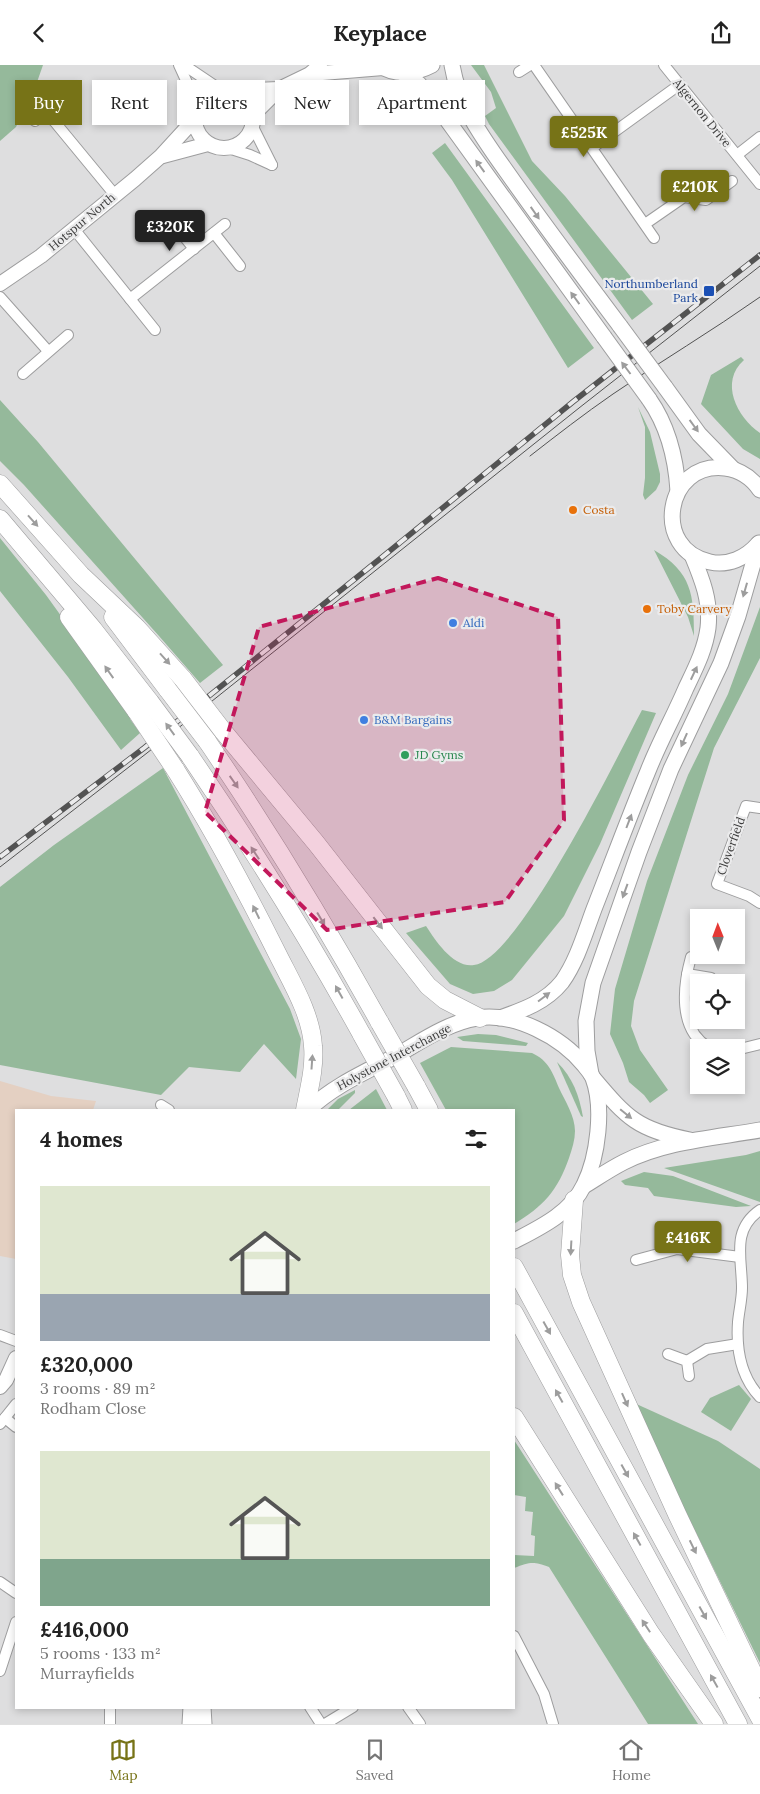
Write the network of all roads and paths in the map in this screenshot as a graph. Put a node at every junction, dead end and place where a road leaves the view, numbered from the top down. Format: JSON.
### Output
{"nodes":[{"id":1,"x":179,"y":65,"type":"edge"},
{"id":2,"x":184,"y":65,"type":"edge"},
{"id":3,"x":432,"y":65,"type":"edge"},
{"id":4,"x":452,"y":65,"type":"edge"},
{"id":5,"x":530,"y":65,"type":"edge"},
{"id":6,"x":534,"y":65,"type":"edge"},
{"id":7,"x":664,"y":65,"type":"edge"},
{"id":8,"x":381,"y":66,"type":"edge"},
{"id":9,"x":315,"y":69,"type":"edge"},
{"id":10,"x":519,"y":72,"type":"dead end"},
{"id":11,"x":403,"y":73,"type":"junction"},
{"id":12,"x":186,"y":80,"type":"edge"},
{"id":13,"x":209,"y":80,"type":"edge"},
{"id":14,"x":295,"y":80,"type":"edge"},
{"id":15,"x":679,"y":85,"type":"junction"},
{"id":16,"x":275,"y":93,"type":"edge"},
{"id":17,"x":265,"y":105,"type":"edge"},
{"id":18,"x":57,"y":125,"type":"edge"},
{"id":19,"x":187,"y":125,"type":"edge"},
{"id":20,"x":197,"y":125,"type":"edge"},
{"id":21,"x":251,"y":125,"type":"edge"},
{"id":22,"x":255,"y":125,"type":"edge"},
{"id":23,"x":760,"y":137,"type":"edge"},
{"id":24,"x":208,"y":144,"type":"junction"},
{"id":25,"x":228,"y":148,"type":"junction"},
{"id":26,"x":592,"y":148,"type":"junction"},
{"id":27,"x":737,"y":155,"type":"junction"},
{"id":28,"x":161,"y":157,"type":"junction"},
{"id":29,"x":732,"y":181,"type":"dead end"},
{"id":30,"x":760,"y":184,"type":"edge"},
{"id":31,"x":115,"y":195,"type":"junction"},
{"id":32,"x":225,"y":224,"type":"dead end"},
{"id":33,"x":645,"y":224,"type":"junction"},
{"id":34,"x":74,"y":229,"type":"junction"},
{"id":35,"x":178,"y":229,"type":"dead end"},
{"id":36,"x":214,"y":233,"type":"junction"},
{"id":37,"x":654,"y":237,"type":"dead end"},
{"id":38,"x":194,"y":249,"type":"junction"},
{"id":39,"x":240,"y":266,"type":"dead end"},
{"id":40,"x":0,"y":284,"type":"edge"},
{"id":41,"x":0,"y":297,"type":"edge"},
{"id":42,"x":130,"y":299,"type":"junction"},
{"id":43,"x":155,"y":330,"type":"dead end"},
{"id":44,"x":68,"y":335,"type":"dead end"},
{"id":45,"x":48,"y":351,"type":"junction"},
{"id":46,"x":23,"y":374,"type":"dead end"},
{"id":47,"x":738,"y":471,"type":"junction"},
{"id":48,"x":760,"y":476,"type":"edge"},
{"id":49,"x":0,"y":484,"type":"edge"},
{"id":50,"x":760,"y":490,"type":"edge"},
{"id":51,"x":678,"y":491,"type":"junction"},
{"id":52,"x":1,"y":520,"type":"edge"},
{"id":53,"x":760,"y":542,"type":"edge"},
{"id":54,"x":692,"y":555,"type":"junction"},
{"id":55,"x":81,"y":575,"type":"junction"},
{"id":56,"x":143,"y":707,"type":"junction"},
{"id":57,"x":760,"y":808,"type":"edge"},
{"id":58,"x":760,"y":903,"type":"edge"},
{"id":59,"x":690,"y":961,"type":"edge"},
{"id":60,"x":687,"y":974,"type":"junction"},
{"id":61,"x":690,"y":974,"type":"edge"},
{"id":62,"x":480,"y":1017,"type":"junction"},
{"id":63,"x":500,"y":1017,"type":"junction"},
{"id":64,"x":697,"y":1039,"type":"edge"},
{"id":65,"x":760,"y":1044,"type":"edge"},
{"id":66,"x":745,"y":1048,"type":"edge"},
{"id":67,"x":592,"y":1076,"type":"junction"},
{"id":68,"x":400,"y":1103,"type":"edge"},
{"id":69,"x":307,"y":1109,"type":"edge"},
{"id":70,"x":308,"y":1109,"type":"edge"},
{"id":71,"x":428,"y":1109,"type":"edge"},
{"id":72,"x":760,"y":1130,"type":"edge"},
{"id":73,"x":694,"y":1141,"type":"junction"},
{"id":74,"x":579,"y":1193,"type":"junction"},
{"id":75,"x":760,"y":1210,"type":"edge"},
{"id":76,"x":515,"y":1240,"type":"edge"},
{"id":77,"x":740,"y":1257,"type":"junction"},
{"id":78,"x":636,"y":1260,"type":"dead end"},
{"id":79,"x":515,"y":1269,"type":"edge"},
{"id":80,"x":515,"y":1315,"type":"edge"},
{"id":81,"x":0,"y":1335,"type":"edge"},
{"id":82,"x":15,"y":1341,"type":"edge"},
{"id":83,"x":738,"y":1344,"type":"junction"},
{"id":84,"x":668,"y":1354,"type":"dead end"},
{"id":85,"x":15,"y":1360,"type":"edge"},
{"id":86,"x":687,"y":1361,"type":"junction"},
{"id":87,"x":688,"y":1376,"type":"dead end"},
{"id":88,"x":0,"y":1387,"type":"edge"},
{"id":89,"x":760,"y":1397,"type":"edge"},
{"id":90,"x":15,"y":1405,"type":"edge"},
{"id":91,"x":515,"y":1419,"type":"edge"},
{"id":92,"x":2,"y":1421,"type":"edge"},
{"id":93,"x":15,"y":1427,"type":"edge"},
{"id":94,"x":0,"y":1582,"type":"edge"},
{"id":95,"x":15,"y":1592,"type":"edge"},
{"id":96,"x":15,"y":1626,"type":"edge"},
{"id":97,"x":517,"y":1652,"type":"edge"},
{"id":98,"x":0,"y":1671,"type":"edge"},
{"id":99,"x":760,"y":1688,"type":"edge"},
{"id":100,"x":110,"y":1709,"type":"edge"},
{"id":101,"x":191,"y":1709,"type":"edge"},
{"id":102,"x":203,"y":1709,"type":"edge"},
{"id":103,"x":311,"y":1709,"type":"edge"},
{"id":104,"x":350,"y":1709,"type":"edge"},
{"id":105,"x":410,"y":1709,"type":"edge"},
{"id":106,"x":760,"y":1718,"type":"edge"},
{"id":107,"x":110,"y":1724,"type":"edge"},
{"id":108,"x":190,"y":1724,"type":"edge"},
{"id":109,"x":204,"y":1724,"type":"edge"},
{"id":110,"x":321,"y":1724,"type":"edge"},
{"id":111,"x":325,"y":1724,"type":"edge"},
{"id":112,"x":420,"y":1724,"type":"edge"},
{"id":113,"x":553,"y":1724,"type":"edge"},
{"id":114,"x":714,"y":1724,"type":"edge"},
{"id":115,"x":738,"y":1724,"type":"edge"}],
"edges":[{"from":1,"to":12,"type":"street"},
{"from":2,"to":13,"type":"street"},
{"from":3,"to":11,"type":"main road"},
{"from":4,"to":47,"type":"main road","one_way":true,"bridge":true},
{"from":5,"to":10,"type":"street"},
{"from":6,"to":26,"type":"street"},
{"from":7,"to":15,"type":"street","name":"Algernon Drive"},
{"from":8,"to":9,"type":"street"},
{"from":8,"to":11,"type":"main road"},
{"from":9,"to":14,"type":"street"},
{"from":51,"to":11,"type":"main road","one_way":true,"bridge":true},
{"from":15,"to":26,"type":"street"},
{"from":15,"to":27,"type":"street","name":"Algernon Drive"},
{"from":16,"to":17,"type":"street"},
{"from":18,"to":31,"type":"street"},
{"from":19,"to":28,"type":"street"},
{"from":20,"to":24,"type":"street"},
{"from":21,"to":25,"type":"street"},
{"from":22,"to":25,"type":"street"},
{"from":23,"to":27,"type":"street"},
{"from":24,"to":25,"type":"street"},
{"from":24,"to":28,"type":"street"},
{"from":26,"to":33,"type":"street"},
{"from":27,"to":30,"type":"street","name":"Algernon Drive"},
{"from":28,"to":31,"type":"street","name":"Hotspur North"},
{"from":29,"to":33,"type":"street"},
{"from":31,"to":34,"type":"street","name":"Hotspur North"},
{"from":32,"to":36,"type":"street"},
{"from":33,"to":37,"type":"street"},
{"from":34,"to":40,"type":"street","name":"Hotspur North"},
{"from":34,"to":42,"type":"street"},
{"from":35,"to":38,"type":"street"},
{"from":36,"to":38,"type":"street"},
{"from":36,"to":39,"type":"street"},
{"from":38,"to":42,"type":"street"},
{"from":41,"to":45,"type":"street"},
{"from":42,"to":43,"type":"street"},
{"from":44,"to":45,"type":"street"},
{"from":45,"to":46,"type":"street"},
{"from":47,"to":48,"type":"street"},
{"from":47,"to":50,"type":"main road"},
{"from":47,"to":51,"type":"main road"},
{"from":49,"to":55,"type":"highway","one_way":true},
{"from":51,"to":54,"type":"main road"},
{"from":56,"to":52,"type":"highway","one_way":true},
{"from":53,"to":54,"type":"main road"},
{"from":53,"to":67,"type":"main road","one_way":true},
{"from":63,"to":54,"type":"main road","one_way":true},
{"from":55,"to":62,"type":"highway","one_way":true,"bridge":true},
{"from":55,"to":71,"type":"highway","one_way":true,"bridge":true},
{"from":68,"to":56,"type":"highway","one_way":true,"bridge":true},
{"from":69,"to":56,"type":"highway","one_way":true,"bridge":true},
{"from":57,"to":58,"type":"street","name":"Cloverfield"},
{"from":59,"to":60,"type":"street"},
{"from":60,"to":61,"type":"street"},
{"from":60,"to":64,"type":"street"},
{"from":62,"to":63,"type":"main road","name":"Holystone Interchange"},
{"from":62,"to":70,"type":"main road","name":"Holystone Interchange"},
{"from":63,"to":67,"type":"main road","name":"Holystone Interchange"},
{"from":65,"to":66,"type":"street"},
{"from":67,"to":73,"type":"main road","one_way":true},
{"from":67,"to":74,"type":"main road","name":"Holystone Interchange"},
{"from":72,"to":73,"type":"main road"},
{"from":73,"to":74,"type":"main road"},
{"from":74,"to":76,"type":"main road"},
{"from":74,"to":99,"type":"highway","one_way":true},
{"from":75,"to":77,"type":"street"},
{"from":77,"to":78,"type":"street"},
{"from":77,"to":83,"type":"street"},
{"from":79,"to":106,"type":"highway","one_way":true},
{"from":115,"to":80,"type":"highway","one_way":true},
{"from":81,"to":82,"type":"street"},
{"from":83,"to":86,"type":"street"},
{"from":83,"to":89,"type":"street"},
{"from":84,"to":86,"type":"street"},
{"from":85,"to":88,"type":"street"},
{"from":86,"to":87,"type":"street"},
{"from":90,"to":92,"type":"street"},
{"from":114,"to":91,"type":"highway","one_way":true},
{"from":92,"to":93,"type":"street"},
{"from":94,"to":95,"type":"street"},
{"from":96,"to":98,"type":"street"},
{"from":97,"to":113,"type":"street"},
{"from":100,"to":107,"type":"street"},
{"from":101,"to":108,"type":"main road"},
{"from":102,"to":109,"type":"main road"},
{"from":103,"to":110,"type":"street"},
{"from":104,"to":111,"type":"street"},
{"from":105,"to":112,"type":"street"}]}
